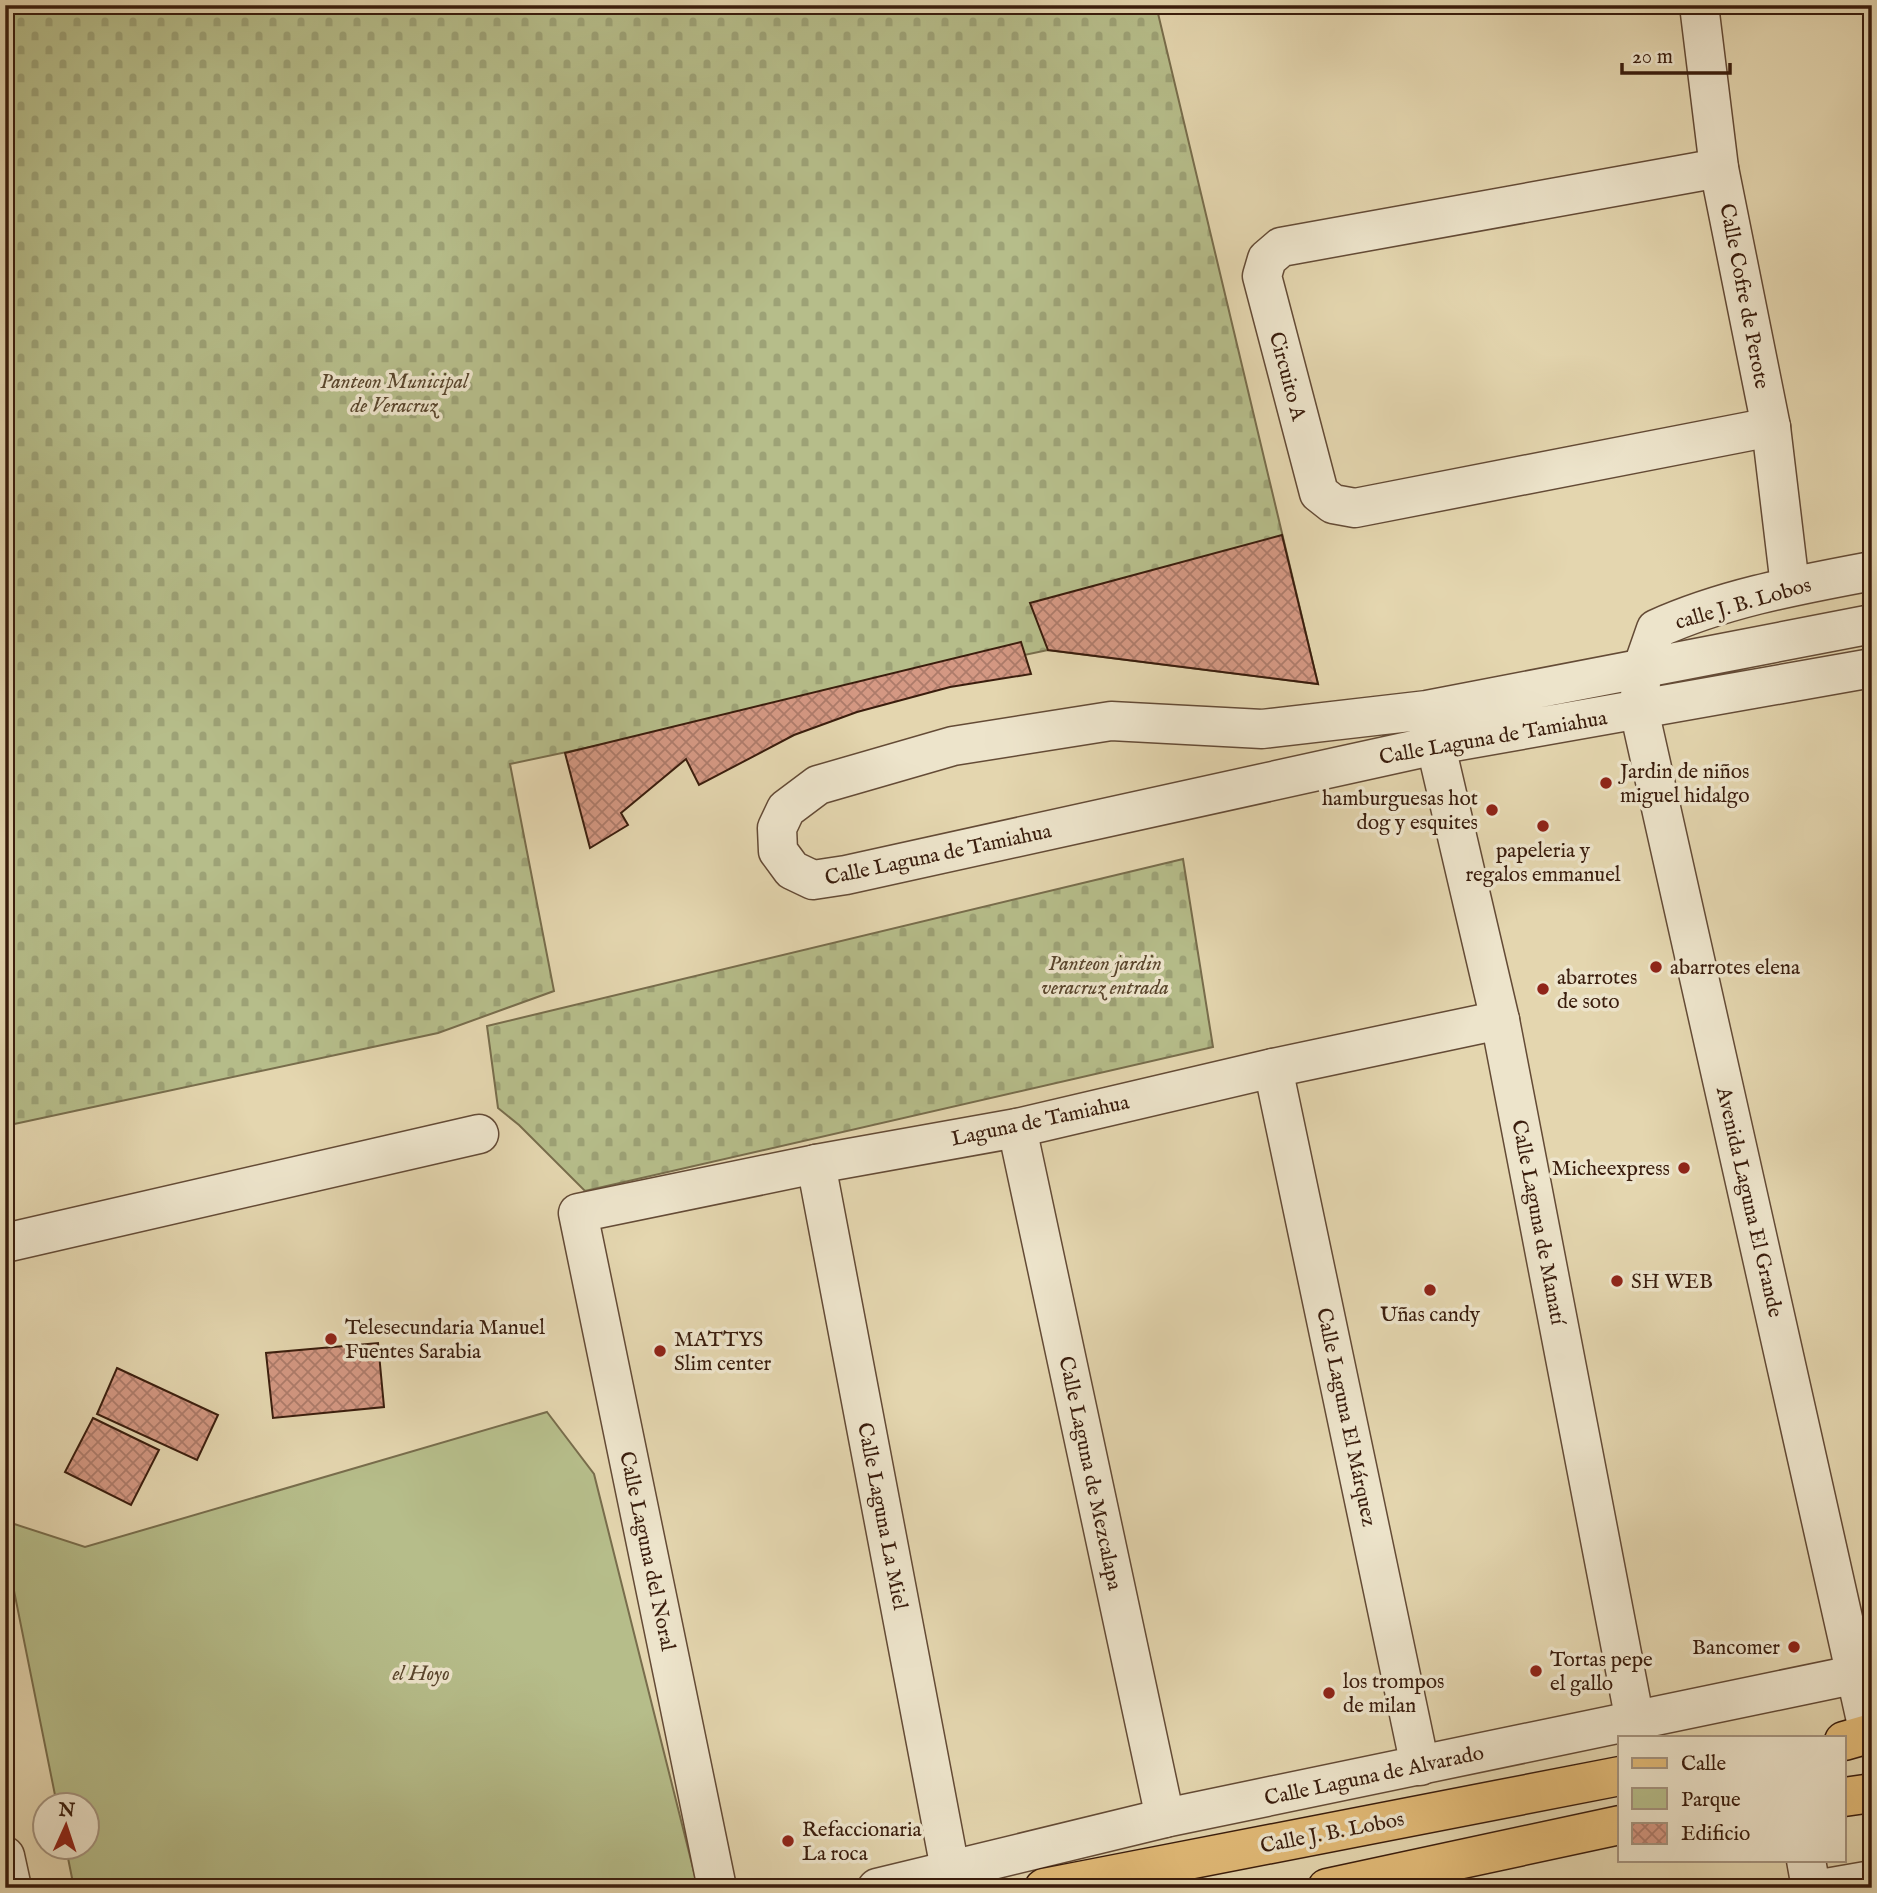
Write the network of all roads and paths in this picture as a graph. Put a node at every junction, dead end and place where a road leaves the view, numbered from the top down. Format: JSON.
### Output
{"nodes":[{"id":1,"x":1699,"y":5,"type":"edge"},
{"id":2,"x":1719,"y":167,"type":"junction"},
{"id":3,"x":1771,"y":427,"type":"junction"},
{"id":4,"x":1872,"y":571,"type":"edge"},
{"id":5,"x":1790,"y":586,"type":"junction"},
{"id":6,"x":1872,"y":624,"type":"edge"},
{"id":7,"x":1872,"y":668,"type":"edge"},
{"id":8,"x":1642,"y":669,"type":"junction"},
{"id":9,"x":1639,"y":710,"type":"junction"},
{"id":10,"x":1432,"y":727,"type":"junction"},
{"id":11,"x":1500,"y":1020,"type":"junction"},
{"id":12,"x":1273,"y":1068,"type":"junction"},
{"id":13,"x":1017,"y":1128,"type":"junction"},
{"id":14,"x":479,"y":1134,"type":"dead end"},
{"id":15,"x":816,"y":1164,"type":"junction"},
{"id":16,"x":578,"y":1213,"type":"joint"},
{"id":17,"x":5,"y":1243,"type":"edge"},
{"id":18,"x":1864,"y":1673,"type":"edge"},
{"id":19,"x":1637,"y":1729,"type":"edge"},
{"id":20,"x":1855,"y":1739,"type":"edge"},
{"id":21,"x":1420,"y":1766,"type":"junction"},
{"id":22,"x":1618,"y":1776,"type":"edge"},
{"id":23,"x":1872,"y":1793,"type":"edge"},
{"id":24,"x":1846,"y":1797,"type":"edge"},
{"id":25,"x":1165,"y":1818,"type":"junction"},
{"id":26,"x":1618,"y":1825,"type":"edge"},
{"id":27,"x":5,"y":1856,"type":"edge"},
{"id":28,"x":1809,"y":1862,"type":"edge"},
{"id":29,"x":950,"y":1869,"type":"junction"},
{"id":30,"x":1840,"y":1881,"type":"edge"},
{"id":31,"x":12,"y":1888,"type":"edge"},
{"id":32,"x":717,"y":1888,"type":"edge"},
{"id":33,"x":877,"y":1888,"type":"edge"},
{"id":34,"x":1044,"y":1888,"type":"edge"},
{"id":35,"x":1328,"y":1888,"type":"edge"}],
"edges":[{"from":1,"to":2,"type":"street","name":"Calle Cofre de Perote"},
{"from":2,"to":3,"type":"street","name":"Calle Cofre de Perote"},
{"from":2,"to":3,"type":"street","name":"Circuito A"},
{"from":3,"to":5,"type":"street","name":"Calle Cofre de Perote"},
{"from":4,"to":5,"type":"street","name":"calle J. B. Lobos"},
{"from":5,"to":8,"type":"street","name":"calle J. B. Lobos"},
{"from":6,"to":8,"type":"street","name":"Calle Laguna de Tamiahua"},
{"from":7,"to":9,"type":"street","name":"Calle Laguna de Tamiahua"},
{"from":8,"to":9,"type":"street","name":"Avenida Laguna El Grande"},
{"from":8,"to":10,"type":"street","name":"Calle Laguna de Tamiahua"},
{"from":9,"to":10,"type":"street","name":"Calle Laguna de Tamiahua"},
{"from":9,"to":18,"type":"street","name":"Avenida Laguna El Grande"},
{"from":10,"to":10,"type":"street","name":"Calle Laguna de Tamiahua"},
{"from":10,"to":11,"type":"street","name":"Calle Laguna de Manatí"},
{"from":11,"to":12,"type":"street","name":"Laguna de Tamiahua"},
{"from":11,"to":19,"type":"street","name":"Calle Laguna de Manatí"},
{"from":12,"to":13,"type":"street","name":"Laguna de Tamiahua"},
{"from":12,"to":21,"type":"street","name":"Calle Laguna El Márquez"},
{"from":13,"to":15,"type":"street","name":"Laguna de Tamiahua"},
{"from":13,"to":25,"type":"street","name":"Calle Laguna de Mezcalapa"},
{"from":14,"to":17,"type":"street"},
{"from":15,"to":16,"type":"street","name":"Laguna de Tamiahua"},
{"from":15,"to":29,"type":"street","name":"Calle Laguna La Miel"},
{"from":16,"to":32,"type":"street","name":"Calle Laguna del Noral"},
{"from":18,"to":19,"type":"street","name":"Calle Laguna de Alvarado"},
{"from":18,"to":20,"type":"street","name":"Avenida Laguna El Grande"},
{"from":19,"to":21,"type":"street","name":"Calle Laguna de Alvarado"},
{"from":21,"to":25,"type":"street","name":"Calle Laguna de Alvarado"},
{"from":22,"to":34,"type":"main road","name":"Calle J. B. Lobos"},
{"from":23,"to":24,"type":"main road"},
{"from":25,"to":29,"type":"street","name":"Calle Laguna de Alvarado"},
{"from":26,"to":35,"type":"main road"},
{"from":27,"to":31,"type":"street"},
{"from":28,"to":30,"type":"street"},
{"from":29,"to":33,"type":"street","name":"Calle Laguna de Alvarado"}]}
